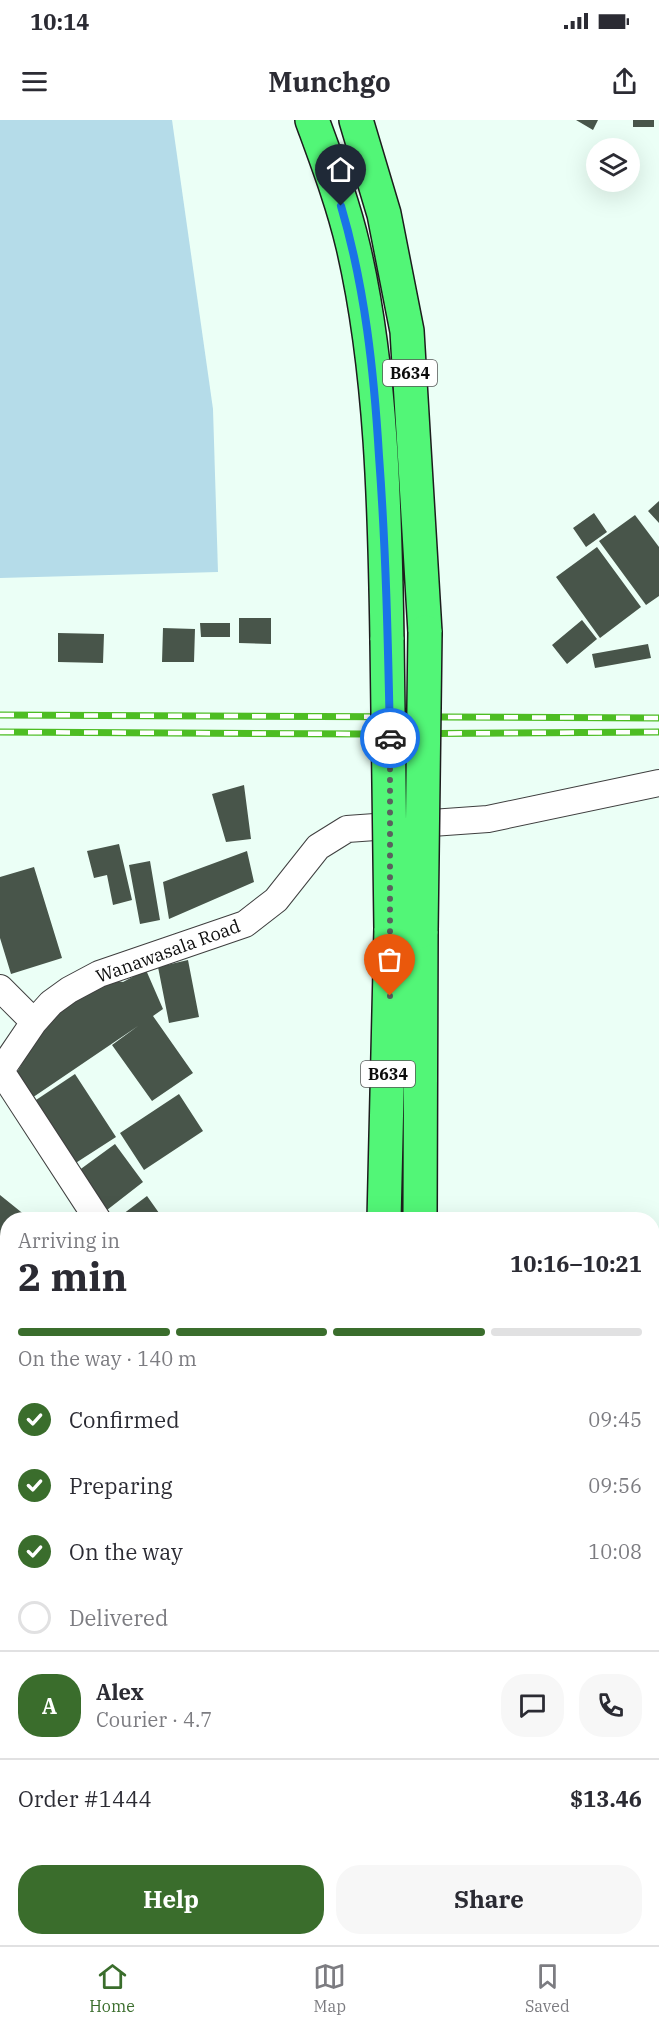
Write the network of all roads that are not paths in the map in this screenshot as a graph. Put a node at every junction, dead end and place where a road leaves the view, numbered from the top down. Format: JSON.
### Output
{"nodes":[{"id":1,"x":312,"y":120,"type":"edge"},
{"id":2,"x":356,"y":120,"type":"edge"},
{"id":3,"x":659,"y":783,"type":"edge"},
{"id":4,"x":406,"y":929,"type":"junction"},
{"id":5,"x":0,"y":988,"type":"edge"},
{"id":6,"x":34,"y":1022,"type":"junction"},
{"id":7,"x":0,"y":1071,"type":"edge"},
{"id":8,"x":93,"y":1212,"type":"edge"},
{"id":9,"x":385,"y":1212,"type":"edge"},
{"id":10,"x":420,"y":1212,"type":"edge"}],
"edges":[{"from":1,"to":4,"type":"highway","number":"B634","bridge":true},
{"from":2,"to":4,"type":"highway","number":"B634","bridge":true},
{"from":3,"to":6,"type":"street","name":"Wanawasala Road"},
{"from":4,"to":9,"type":"highway","number":"B634"},
{"from":4,"to":10,"type":"highway","number":"B634"},
{"from":5,"to":6,"type":"street"},
{"from":6,"to":7,"type":"street","name":"Wanawasala Road"},
{"from":7,"to":8,"type":"street"}]}
